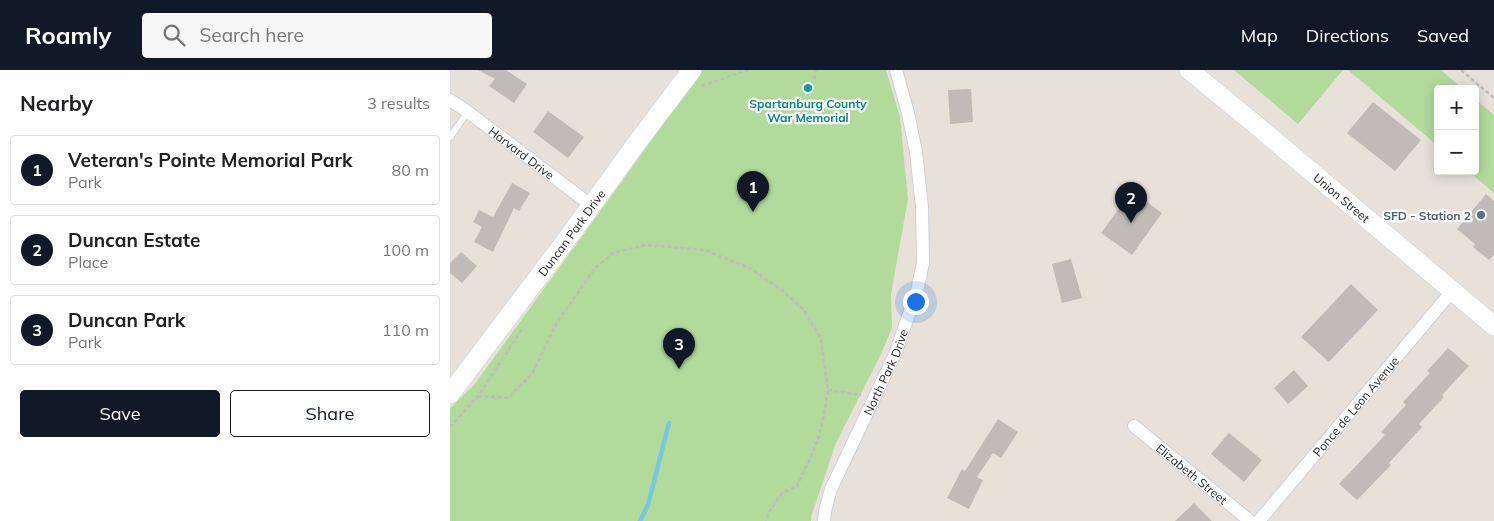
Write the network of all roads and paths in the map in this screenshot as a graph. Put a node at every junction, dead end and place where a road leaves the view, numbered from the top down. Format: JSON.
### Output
{"nodes":[{"id":1,"x":692,"y":70,"type":"edge"},
{"id":2,"x":816,"y":70,"type":"edge"},
{"id":3,"x":896,"y":70,"type":"edge"},
{"id":4,"x":1189,"y":70,"type":"edge"},
{"id":5,"x":1461,"y":70,"type":"edge"},
{"id":6,"x":814,"y":80,"type":"dead end"},
{"id":7,"x":1494,"y":98,"type":"edge"},
{"id":8,"x":450,"y":100,"type":"edge"},
{"id":9,"x":468,"y":112,"type":"junction"},
{"id":10,"x":450,"y":137,"type":"edge"},
{"id":11,"x":592,"y":206,"type":"junction"},
{"id":12,"x":1453,"y":290,"type":"junction"},
{"id":13,"x":1494,"y":326,"type":"edge"},
{"id":14,"x":828,"y":390,"type":"junction"},
{"id":15,"x":450,"y":394,"type":"edge"},
{"id":16,"x":478,"y":396,"type":"dead end"},
{"id":17,"x":875,"y":397,"type":"junction"},
{"id":18,"x":1134,"y":426,"type":"dead end"},
{"id":19,"x":766,"y":521,"type":"edge"},
{"id":20,"x":824,"y":521,"type":"edge"},
{"id":21,"x":1250,"y":521,"type":"edge"},
{"id":22,"x":1258,"y":521,"type":"edge"}],
"edges":[{"from":1,"to":11,"type":"street","name":"Duncan Park Drive"},
{"from":2,"to":6,"type":"path"},
{"from":3,"to":17,"type":"street","name":"North Park Drive"},
{"from":4,"to":12,"type":"street","name":"Union Street"},
{"from":5,"to":7,"type":"path"},
{"from":8,"to":9,"type":"street","name":"Harvard Drive"},
{"from":9,"to":10,"type":"lane"},
{"from":9,"to":11,"type":"street","name":"Harvard Drive"},
{"from":11,"to":15,"type":"street","name":"Duncan Park Drive"},
{"from":12,"to":13,"type":"street","name":"Union Street"},
{"from":12,"to":22,"type":"street","name":"Ponce de Leon Avenue"},
{"from":14,"to":16,"type":"path"},
{"from":14,"to":17,"type":"path"},
{"from":14,"to":19,"type":"path"},
{"from":17,"to":20,"type":"street","name":"North Park Drive"},
{"from":18,"to":21,"type":"street","name":"Elizabeth Street"}]}
